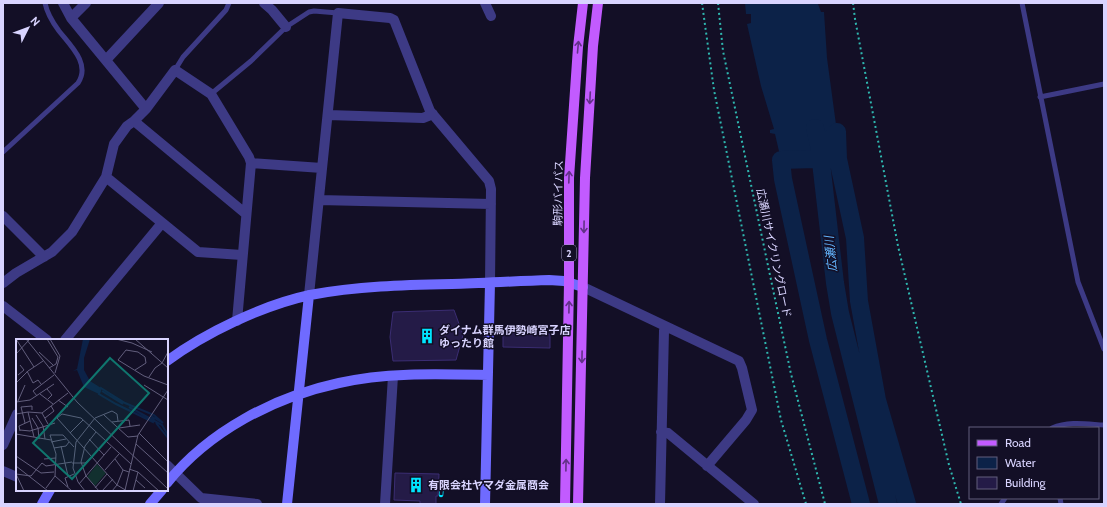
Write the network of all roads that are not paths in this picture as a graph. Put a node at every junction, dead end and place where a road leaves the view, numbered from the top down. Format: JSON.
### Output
{"nodes":[{"id":1,"x":45,"y":3,"type":"edge"},
{"id":2,"x":63,"y":3,"type":"edge"},
{"id":3,"x":86,"y":3,"type":"edge"},
{"id":4,"x":159,"y":3,"type":"edge"},
{"id":5,"x":229,"y":3,"type":"edge"},
{"id":6,"x":264,"y":3,"type":"edge"},
{"id":7,"x":485,"y":3,"type":"edge"},
{"id":8,"x":583,"y":3,"type":"edge"},
{"id":9,"x":598,"y":3,"type":"edge"},
{"id":10,"x":1022,"y":3,"type":"edge"},
{"id":11,"x":338,"y":13,"type":"junction"},
{"id":12,"x":491,"y":16,"type":"dead end"},
{"id":13,"x":71,"y":18,"type":"junction"},
{"id":14,"x":286,"y":27,"type":"junction"},
{"id":15,"x":106,"y":60,"type":"junction"},
{"id":16,"x":175,"y":70,"type":"junction"},
{"id":17,"x":1104,"y":84,"type":"edge"},
{"id":18,"x":210,"y":94,"type":"junction"},
{"id":19,"x":1040,"y":96,"type":"junction"},
{"id":20,"x":146,"y":108,"type":"junction"},
{"id":21,"x":432,"y":114,"type":"junction"},
{"id":22,"x":328,"y":115,"type":"junction"},
{"id":23,"x":134,"y":121,"type":"junction"},
{"id":24,"x":3,"y":152,"type":"edge"},
{"id":25,"x":251,"y":163,"type":"junction"},
{"id":26,"x":322,"y":168,"type":"junction"},
{"id":27,"x":106,"y":177,"type":"junction"},
{"id":28,"x":319,"y":200,"type":"junction"},
{"id":29,"x":491,"y":204,"type":"junction"},
{"id":30,"x":246,"y":214,"type":"junction"},
{"id":31,"x":3,"y":216,"type":"edge"},
{"id":32,"x":162,"y":223,"type":"junction"},
{"id":33,"x":242,"y":255,"type":"junction"},
{"id":34,"x":44,"y":257,"type":"junction"},
{"id":35,"x":3,"y":283,"type":"edge"},
{"id":36,"x":490,"y":283,"type":"junction"},
{"id":37,"x":570,"y":283,"type":"junction"},
{"id":38,"x":583,"y":288,"type":"junction"},
{"id":39,"x":309,"y":295,"type":"junction"},
{"id":40,"x":3,"y":306,"type":"edge"},
{"id":41,"x":237,"y":321,"type":"junction"},
{"id":42,"x":665,"y":326,"type":"junction"},
{"id":43,"x":46,"y":339,"type":"edge"},
{"id":44,"x":66,"y":339,"type":"edge"},
{"id":45,"x":1104,"y":350,"type":"edge"},
{"id":46,"x":168,"y":360,"type":"edge"},
{"id":47,"x":393,"y":376,"type":"junction"},
{"id":48,"x":488,"y":376,"type":"junction"},
{"id":49,"x":299,"y":394,"type":"junction"},
{"id":50,"x":16,"y":416,"type":"edge"},
{"id":51,"x":1104,"y":425,"type":"edge"},
{"id":52,"x":1055,"y":427,"type":"edge"},
{"id":53,"x":662,"y":432,"type":"junction"},
{"id":54,"x":3,"y":445,"type":"edge"},
{"id":55,"x":168,"y":466,"type":"edge"},
{"id":56,"x":708,"y":466,"type":"junction"},
{"id":57,"x":3,"y":471,"type":"edge"},
{"id":58,"x":176,"y":473,"type":"junction"},
{"id":59,"x":16,"y":477,"type":"edge"},
{"id":60,"x":168,"y":483,"type":"edge"},
{"id":61,"x":49,"y":491,"type":"edge"},
{"id":62,"x":161,"y":491,"type":"edge"},
{"id":63,"x":42,"y":504,"type":"edge"},
{"id":64,"x":150,"y":504,"type":"edge"},
{"id":65,"x":256,"y":504,"type":"edge"},
{"id":66,"x":287,"y":504,"type":"edge"},
{"id":67,"x":385,"y":504,"type":"edge"},
{"id":68,"x":485,"y":504,"type":"edge"},
{"id":69,"x":565,"y":504,"type":"edge"},
{"id":70,"x":578,"y":504,"type":"edge"},
{"id":71,"x":660,"y":504,"type":"edge"},
{"id":72,"x":754,"y":504,"type":"edge"}],
"edges":[{"from":1,"to":24,"type":"lane"},
{"from":2,"to":13,"type":"street"},
{"from":3,"to":13,"type":"street"},
{"from":4,"to":15,"type":"street"},
{"from":5,"to":16,"type":"lane"},
{"from":6,"to":14,"type":"street"},
{"from":7,"to":12,"type":"street"},
{"from":37,"to":8,"type":"main road","name":"駒形バイパス","number":"2","one_way":true},
{"from":9,"to":38,"type":"main road","number":"2","one_way":true},
{"from":10,"to":19,"type":"lane"},
{"from":11,"to":14,"type":"lane"},
{"from":11,"to":21,"type":"street"},
{"from":11,"to":22,"type":"street"},
{"from":13,"to":15,"type":"street"},
{"from":14,"to":18,"type":"lane"},
{"from":15,"to":20,"type":"street"},
{"from":16,"to":18,"type":"street"},
{"from":16,"to":20,"type":"street"},
{"from":17,"to":19,"type":"lane"},
{"from":18,"to":25,"type":"street"},
{"from":19,"to":45,"type":"lane"},
{"from":20,"to":23,"type":"street"},
{"from":21,"to":22,"type":"street"},
{"from":21,"to":29,"type":"street"},
{"from":22,"to":26,"type":"street"},
{"from":23,"to":27,"type":"street"},
{"from":23,"to":30,"type":"street"},
{"from":25,"to":26,"type":"street"},
{"from":25,"to":30,"type":"street"},
{"from":26,"to":28,"type":"street"},
{"from":27,"to":32,"type":"street"},
{"from":27,"to":34,"type":"street"},
{"from":28,"to":29,"type":"street"},
{"from":28,"to":39,"type":"street"},
{"from":29,"to":36,"type":"street"},
{"from":30,"to":33,"type":"street"},
{"from":31,"to":34,"type":"street"},
{"from":32,"to":33,"type":"street"},
{"from":32,"to":44,"type":"street"},
{"from":33,"to":41,"type":"street"},
{"from":34,"to":35,"type":"street"},
{"from":36,"to":37,"type":"street"},
{"from":36,"to":39,"type":"street"},
{"from":36,"to":48,"type":"street"},
{"from":37,"to":38,"type":"street"},
{"from":69,"to":37,"type":"main road","name":"駒形バイパス","number":"2","one_way":true},
{"from":38,"to":42,"type":"street"},
{"from":38,"to":70,"type":"main road","number":"2","one_way":true},
{"from":39,"to":41,"type":"street"},
{"from":39,"to":49,"type":"street"},
{"from":40,"to":43,"type":"street"},
{"from":41,"to":46,"type":"street"},
{"from":42,"to":53,"type":"street"},
{"from":42,"to":56,"type":"street"},
{"from":47,"to":48,"type":"street"},
{"from":47,"to":49,"type":"street"},
{"from":47,"to":67,"type":"street"},
{"from":48,"to":68,"type":"street"},
{"from":49,"to":58,"type":"street"},
{"from":49,"to":66,"type":"street"},
{"from":50,"to":54,"type":"street"},
{"from":51,"to":52,"type":"lane"},
{"from":53,"to":56,"type":"street"},
{"from":53,"to":71,"type":"street"},
{"from":55,"to":58,"type":"street"},
{"from":56,"to":72,"type":"street"},
{"from":57,"to":59,"type":"street"},
{"from":58,"to":60,"type":"street"},
{"from":58,"to":65,"type":"street"},
{"from":61,"to":63,"type":"street"},
{"from":62,"to":64,"type":"street"}]}
